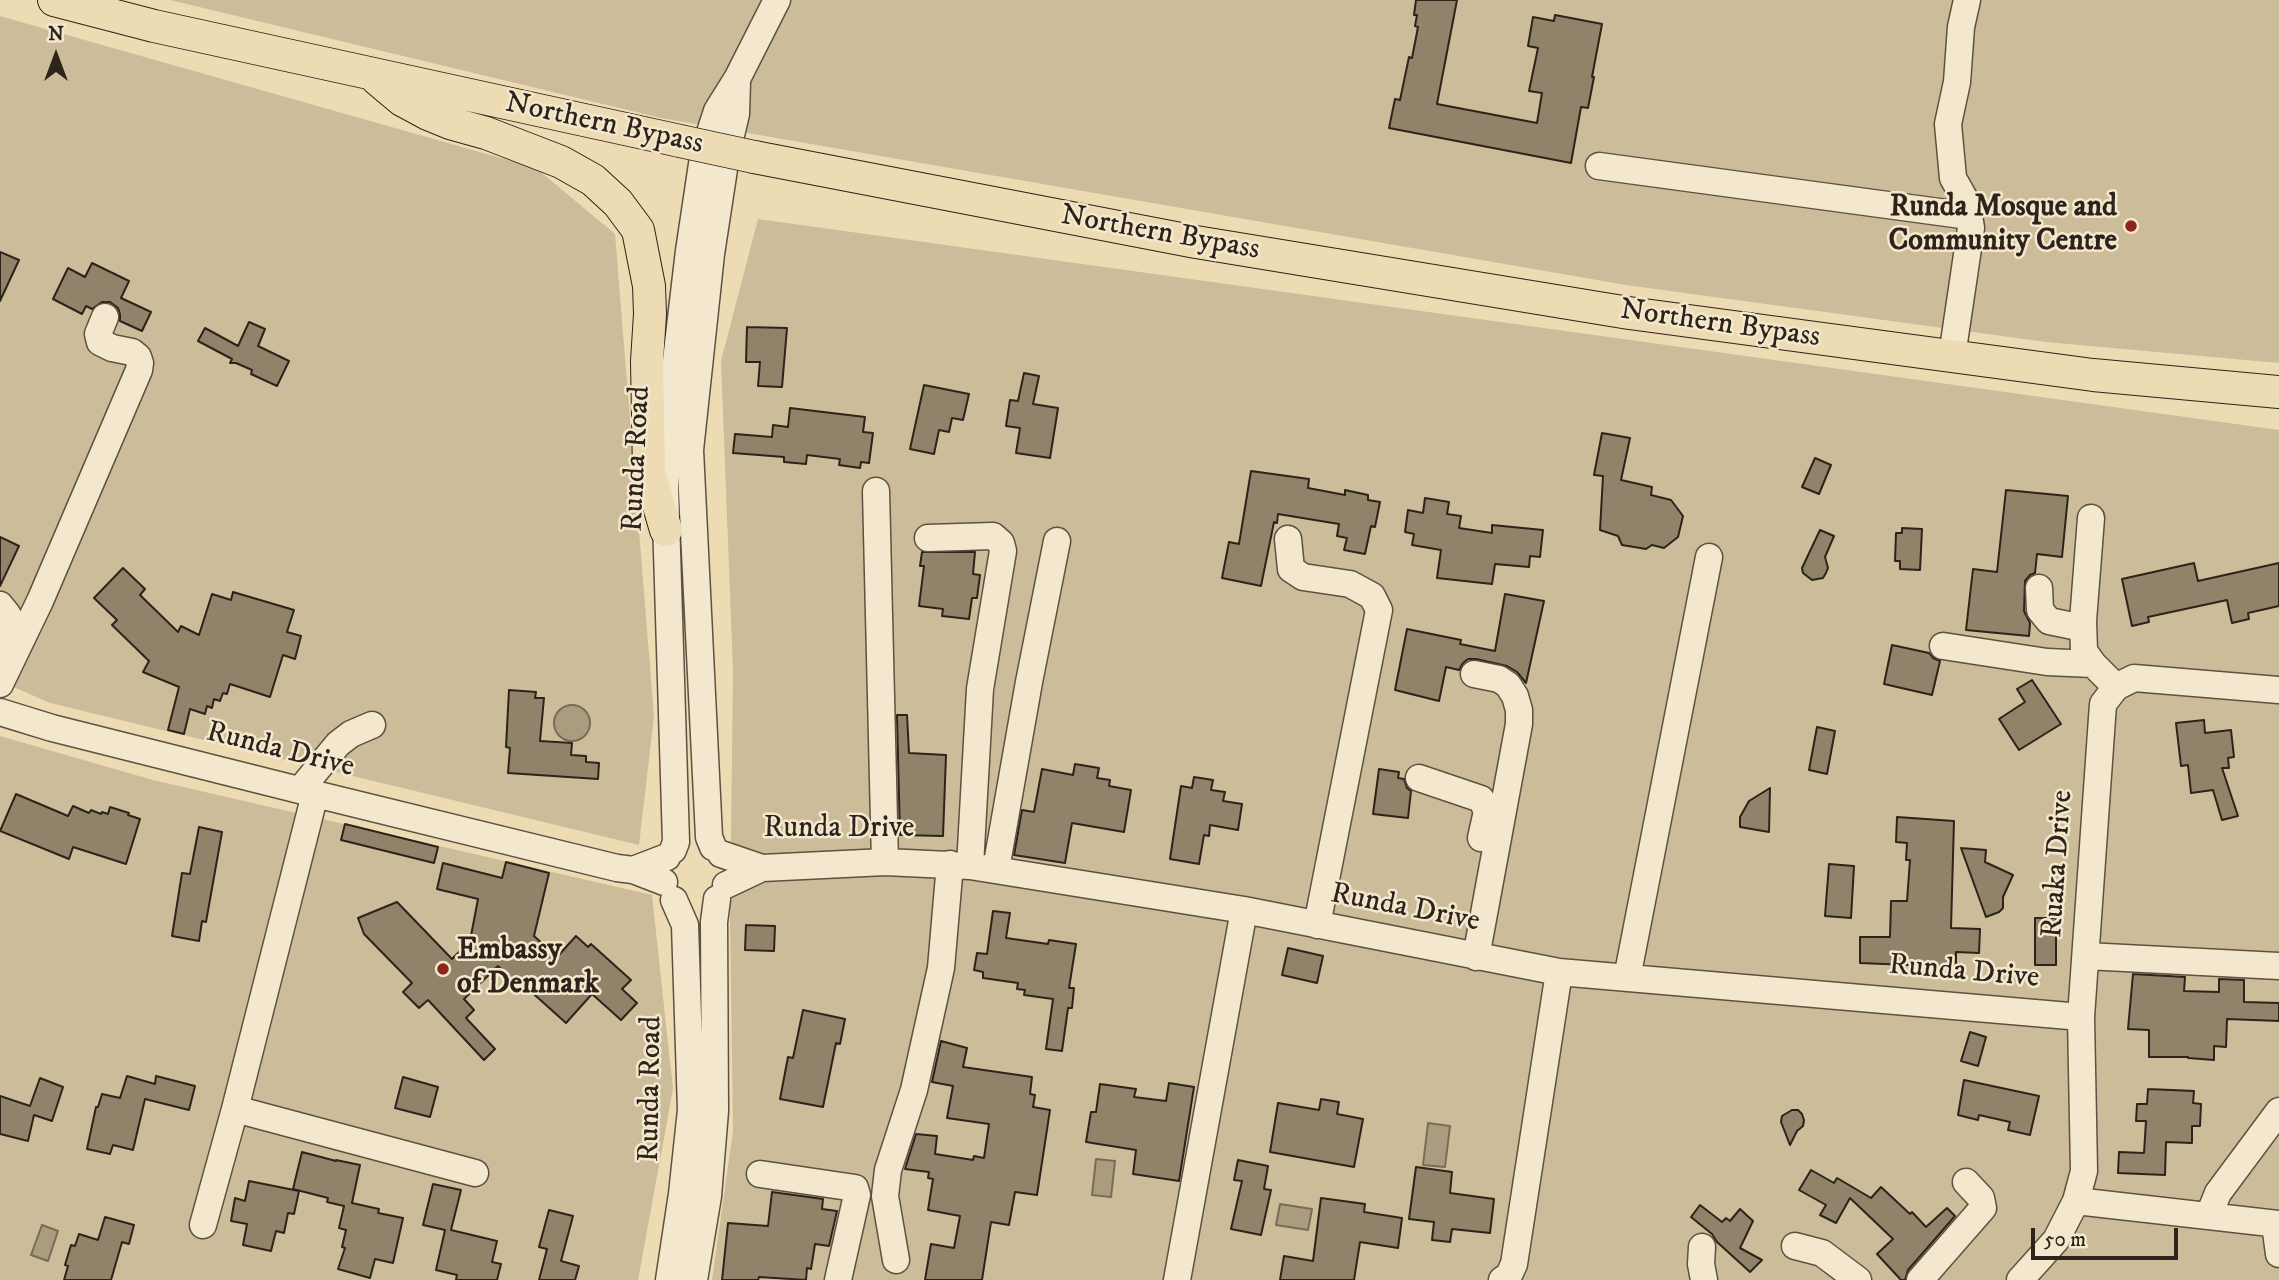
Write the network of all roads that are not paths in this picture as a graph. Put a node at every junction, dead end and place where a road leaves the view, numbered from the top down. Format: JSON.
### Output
{"nodes":[{"id":1,"x":54,"y":0,"type":"edge"},
{"id":2,"x":777,"y":0,"type":"edge"},
{"id":3,"x":1966,"y":0,"type":"edge"},
{"id":4,"x":370,"y":73,"type":"junction"},
{"id":5,"x":737,"y":79,"type":"junction"},
{"id":6,"x":1599,"y":166,"type":"dead end"},
{"id":7,"x":1969,"y":216,"type":"junction"},
{"id":8,"x":104,"y":317,"type":"dead end"},
{"id":9,"x":1952,"y":356,"type":"junction"},
{"id":10,"x":2279,"y":392,"type":"edge"},
{"id":11,"x":877,"y":491,"type":"dead end"},
{"id":12,"x":2091,"y":519,"type":"dead end"},
{"id":13,"x":667,"y":530,"type":"junction"},
{"id":14,"x":928,"y":538,"type":"dead end"},
{"id":15,"x":1288,"y":539,"type":"dead end"},
{"id":16,"x":1057,"y":541,"type":"dead end"},
{"id":17,"x":1709,"y":557,"type":"dead end"},
{"id":18,"x":2039,"y":588,"type":"dead end"},
{"id":19,"x":0,"y":605,"type":"edge"},
{"id":20,"x":2083,"y":628,"type":"junction"},
{"id":21,"x":0,"y":646,"type":"edge"},
{"id":22,"x":1943,"y":646,"type":"dead end"},
{"id":23,"x":2093,"y":664,"type":"junction"},
{"id":24,"x":1474,"y":674,"type":"dead end"},
{"id":25,"x":0,"y":684,"type":"edge"},
{"id":26,"x":2116,"y":687,"type":"junction"},
{"id":27,"x":2279,"y":690,"type":"edge"},
{"id":28,"x":0,"y":712,"type":"edge"},
{"id":29,"x":372,"y":725,"type":"dead end"},
{"id":30,"x":1419,"y":778,"type":"dead end"},
{"id":31,"x":307,"y":792,"type":"junction"},
{"id":32,"x":717,"y":851,"type":"junction"},
{"id":33,"x":885,"y":862,"type":"junction"},
{"id":34,"x":972,"y":866,"type":"junction"},
{"id":35,"x":762,"y":868,"type":"junction"},
{"id":36,"x":670,"y":872,"type":"junction"},
{"id":37,"x":722,"y":892,"type":"junction"},
{"id":38,"x":1244,"y":910,"type":"junction"},
{"id":39,"x":1317,"y":925,"type":"junction"},
{"id":40,"x":1467,"y":955,"type":"junction"},
{"id":41,"x":2086,"y":956,"type":"junction"},
{"id":42,"x":2279,"y":966,"type":"edge"},
{"id":43,"x":1559,"y":972,"type":"junction"},
{"id":44,"x":1627,"y":978,"type":"junction"},
{"id":45,"x":2081,"y":1017,"type":"junction"},
{"id":46,"x":235,"y":1109,"type":"junction"},
{"id":47,"x":2279,"y":1111,"type":"edge"},
{"id":48,"x":475,"y":1173,"type":"dead end"},
{"id":49,"x":760,"y":1174,"type":"dead end"},
{"id":50,"x":1966,"y":1182,"type":"dead end"},
{"id":51,"x":2076,"y":1201,"type":"junction"},
{"id":52,"x":2209,"y":1215,"type":"junction"},
{"id":53,"x":2277,"y":1224,"type":"edge"},
{"id":54,"x":203,"y":1225,"type":"dead end"},
{"id":55,"x":1795,"y":1246,"type":"dead end"},
{"id":56,"x":1702,"y":1247,"type":"dead end"},
{"id":57,"x":2279,"y":1254,"type":"edge"},
{"id":58,"x":896,"y":1260,"type":"dead end"},
{"id":59,"x":669,"y":1280,"type":"edge"},
{"id":60,"x":694,"y":1280,"type":"edge"},
{"id":61,"x":838,"y":1280,"type":"edge"},
{"id":62,"x":1177,"y":1280,"type":"edge"},
{"id":63,"x":1502,"y":1280,"type":"edge"},
{"id":64,"x":1704,"y":1280,"type":"edge"},
{"id":65,"x":1858,"y":1280,"type":"edge"},
{"id":66,"x":1920,"y":1280,"type":"edge"},
{"id":67,"x":2020,"y":1280,"type":"edge"}],
"edges":[{"from":1,"to":4,"type":"main road","name":"Northern Bypass"},
{"from":2,"to":5,"type":"street","name":"Runda Road"},
{"from":3,"to":7,"type":"street"},
{"from":4,"to":9,"type":"main road","name":"Northern Bypass","bridge":true},
{"from":4,"to":13,"type":"main road"},
{"from":5,"to":13,"type":"street","name":"Runda Road"},
{"from":5,"to":32,"type":"street","name":"Runda Road"},
{"from":6,"to":7,"type":"street"},
{"from":7,"to":9,"type":"street"},
{"from":8,"to":25,"type":"street"},
{"from":9,"to":10,"type":"main road","name":"Northern Bypass"},
{"from":11,"to":33,"type":"street"},
{"from":12,"to":20,"type":"street"},
{"from":13,"to":36,"type":"street","name":"Runda Road"},
{"from":14,"to":34,"type":"street"},
{"from":15,"to":39,"type":"street"},
{"from":16,"to":34,"type":"street"},
{"from":17,"to":44,"type":"street"},
{"from":18,"to":20,"type":"street"},
{"from":19,"to":21,"type":"street"},
{"from":20,"to":23,"type":"street"},
{"from":22,"to":23,"type":"street"},
{"from":23,"to":26,"type":"street"},
{"from":24,"to":40,"type":"street"},
{"from":26,"to":27,"type":"street"},
{"from":26,"to":41,"type":"street","name":"Ruaka Drive"},
{"from":28,"to":31,"type":"street","name":"Runda Drive"},
{"from":29,"to":31,"type":"street"},
{"from":30,"to":40,"type":"street"},
{"from":31,"to":36,"type":"street","name":"Runda Drive"},
{"from":31,"to":46,"type":"street"},
{"from":32,"to":35,"type":"street","name":"Runda Drive"},
{"from":32,"to":36,"type":"street","name":"Runda Drive"},
{"from":32,"to":37,"type":"street","name":"Runda Drive"},
{"from":33,"to":34,"type":"street","name":"Runda Drive"},
{"from":33,"to":35,"type":"street","name":"Runda Drive"},
{"from":34,"to":38,"type":"street","name":"Runda Drive"},
{"from":34,"to":58,"type":"street"},
{"from":35,"to":37,"type":"street"},
{"from":36,"to":37,"type":"street"},
{"from":36,"to":59,"type":"street","name":"Runda Road"},
{"from":37,"to":60,"type":"street","name":"Runda Road"},
{"from":38,"to":39,"type":"street","name":"Runda Drive"},
{"from":38,"to":62,"type":"street"},
{"from":39,"to":40,"type":"street","name":"Runda Drive"},
{"from":40,"to":43,"type":"street","name":"Runda Drive"},
{"from":41,"to":42,"type":"street"},
{"from":41,"to":45,"type":"street","name":"Ruaka Drive"},
{"from":43,"to":44,"type":"street","name":"Runda Drive"},
{"from":43,"to":63,"type":"street"},
{"from":44,"to":45,"type":"street","name":"Runda Drive"},
{"from":45,"to":51,"type":"street","name":"Ruaka Drive"},
{"from":46,"to":48,"type":"street"},
{"from":46,"to":54,"type":"street"},
{"from":47,"to":52,"type":"street"},
{"from":49,"to":61,"type":"street"},
{"from":50,"to":66,"type":"street"},
{"from":51,"to":52,"type":"street"},
{"from":51,"to":67,"type":"street","name":"Ruaka Drive"},
{"from":52,"to":53,"type":"street"},
{"from":53,"to":57,"type":"street"},
{"from":55,"to":65,"type":"street"},
{"from":56,"to":64,"type":"street"}]}
